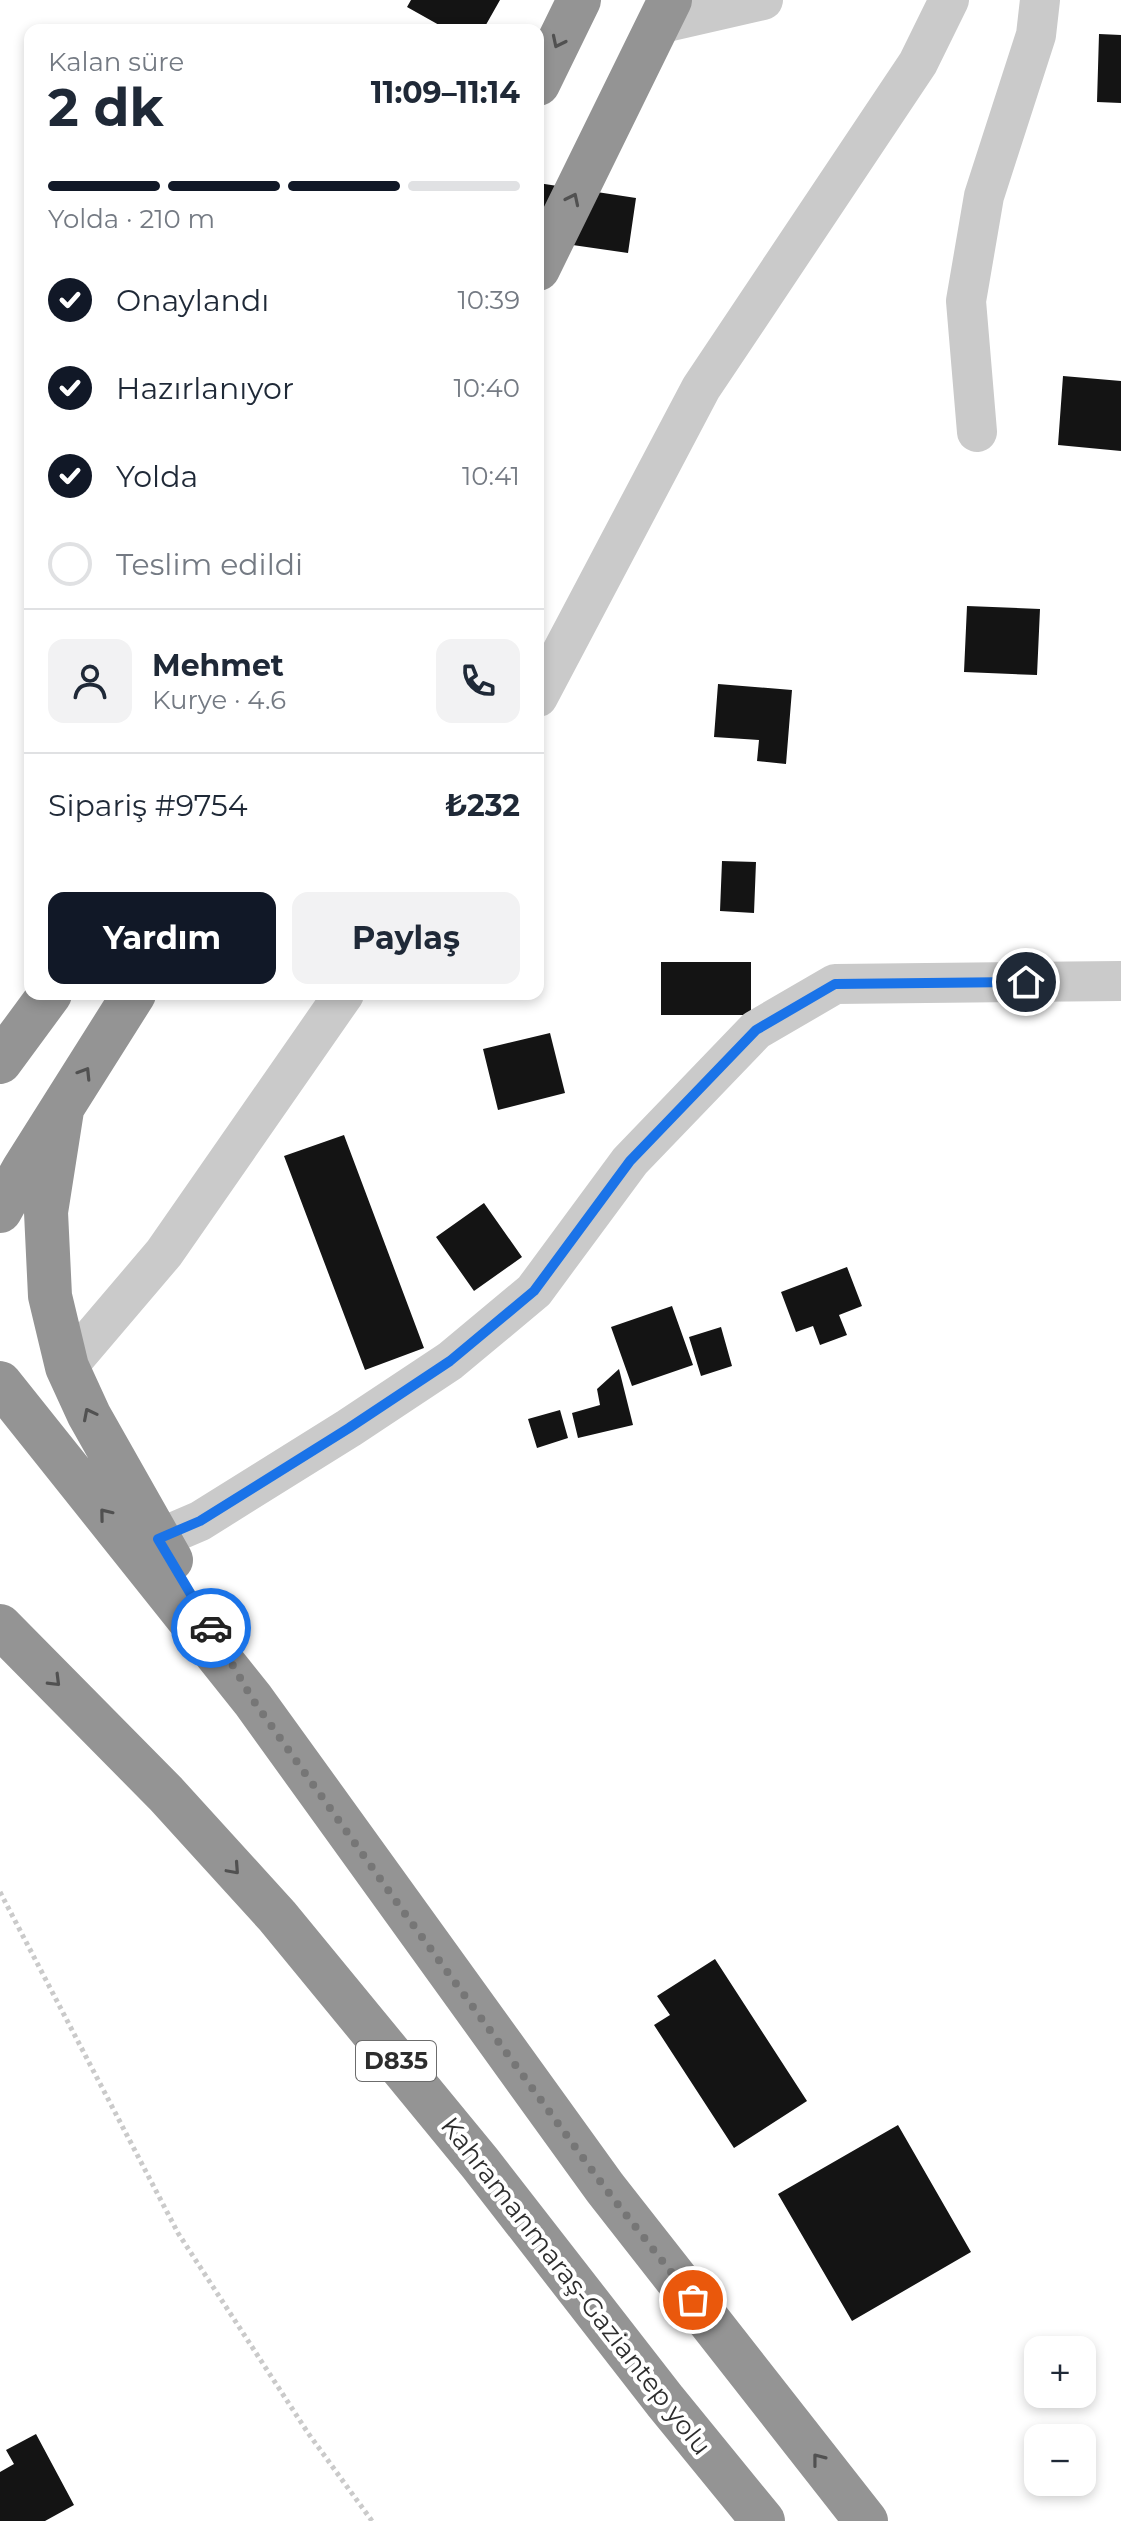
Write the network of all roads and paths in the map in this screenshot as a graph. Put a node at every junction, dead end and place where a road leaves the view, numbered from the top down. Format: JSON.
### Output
{"nodes":[{"id":1,"x":579,"y":0,"type":"edge"},
{"id":2,"x":763,"y":0,"type":"edge"},
{"id":3,"x":949,"y":0,"type":"edge"},
{"id":4,"x":1040,"y":0,"type":"edge"},
{"id":5,"x":664,"y":12,"type":"edge"},
{"id":6,"x":544,"y":72,"type":"edge"},
{"id":7,"x":544,"y":257,"type":"edge"},
{"id":8,"x":977,"y":432,"type":"dead end"},
{"id":9,"x":544,"y":686,"type":"edge"},
{"id":10,"x":1121,"y":981,"type":"edge"},
{"id":11,"x":130,"y":1000,"type":"edge"},
{"id":12,"x":340,"y":1000,"type":"edge"},
{"id":13,"x":28,"y":1019,"type":"edge"},
{"id":14,"x":0,"y":1062,"type":"edge"},
{"id":15,"x":62,"y":1110,"type":"junction"},
{"id":16,"x":0,"y":1211,"type":"edge"},
{"id":17,"x":67,"y":1367,"type":"junction"},
{"id":18,"x":0,"y":1383,"type":"edge"},
{"id":19,"x":158,"y":1539,"type":"junction"},
{"id":20,"x":0,"y":1626,"type":"edge"},
{"id":21,"x":253,"y":1700,"type":"junction"},
{"id":22,"x":0,"y":1892,"type":"edge"},
{"id":23,"x":372,"y":2521,"type":"edge"},
{"id":24,"x":763,"y":2521,"type":"edge"},
{"id":25,"x":866,"y":2521,"type":"edge"}],
"edges":[{"from":1,"to":6,"type":"highway","one_way":true},
{"from":2,"to":5,"type":"street"},
{"from":3,"to":9,"type":"street"},
{"from":4,"to":8,"type":"street"},
{"from":7,"to":5,"type":"highway","one_way":true},
{"from":10,"to":19,"type":"street"},
{"from":15,"to":11,"type":"highway","one_way":true},
{"from":12,"to":17,"type":"street"},
{"from":13,"to":14,"type":"highway"},
{"from":15,"to":16,"type":"highway"},
{"from":15,"to":17,"type":"highway"},
{"from":19,"to":17,"type":"highway","one_way":true},
{"from":21,"to":18,"type":"highway","one_way":true},
{"from":19,"to":21,"type":"highway"},
{"from":20,"to":24,"type":"highway","name":"Kahramanmaraş-Gaziantep yolu","number":"D835","one_way":true},
{"from":25,"to":21,"type":"highway","one_way":true},
{"from":22,"to":23,"type":"path"}]}
